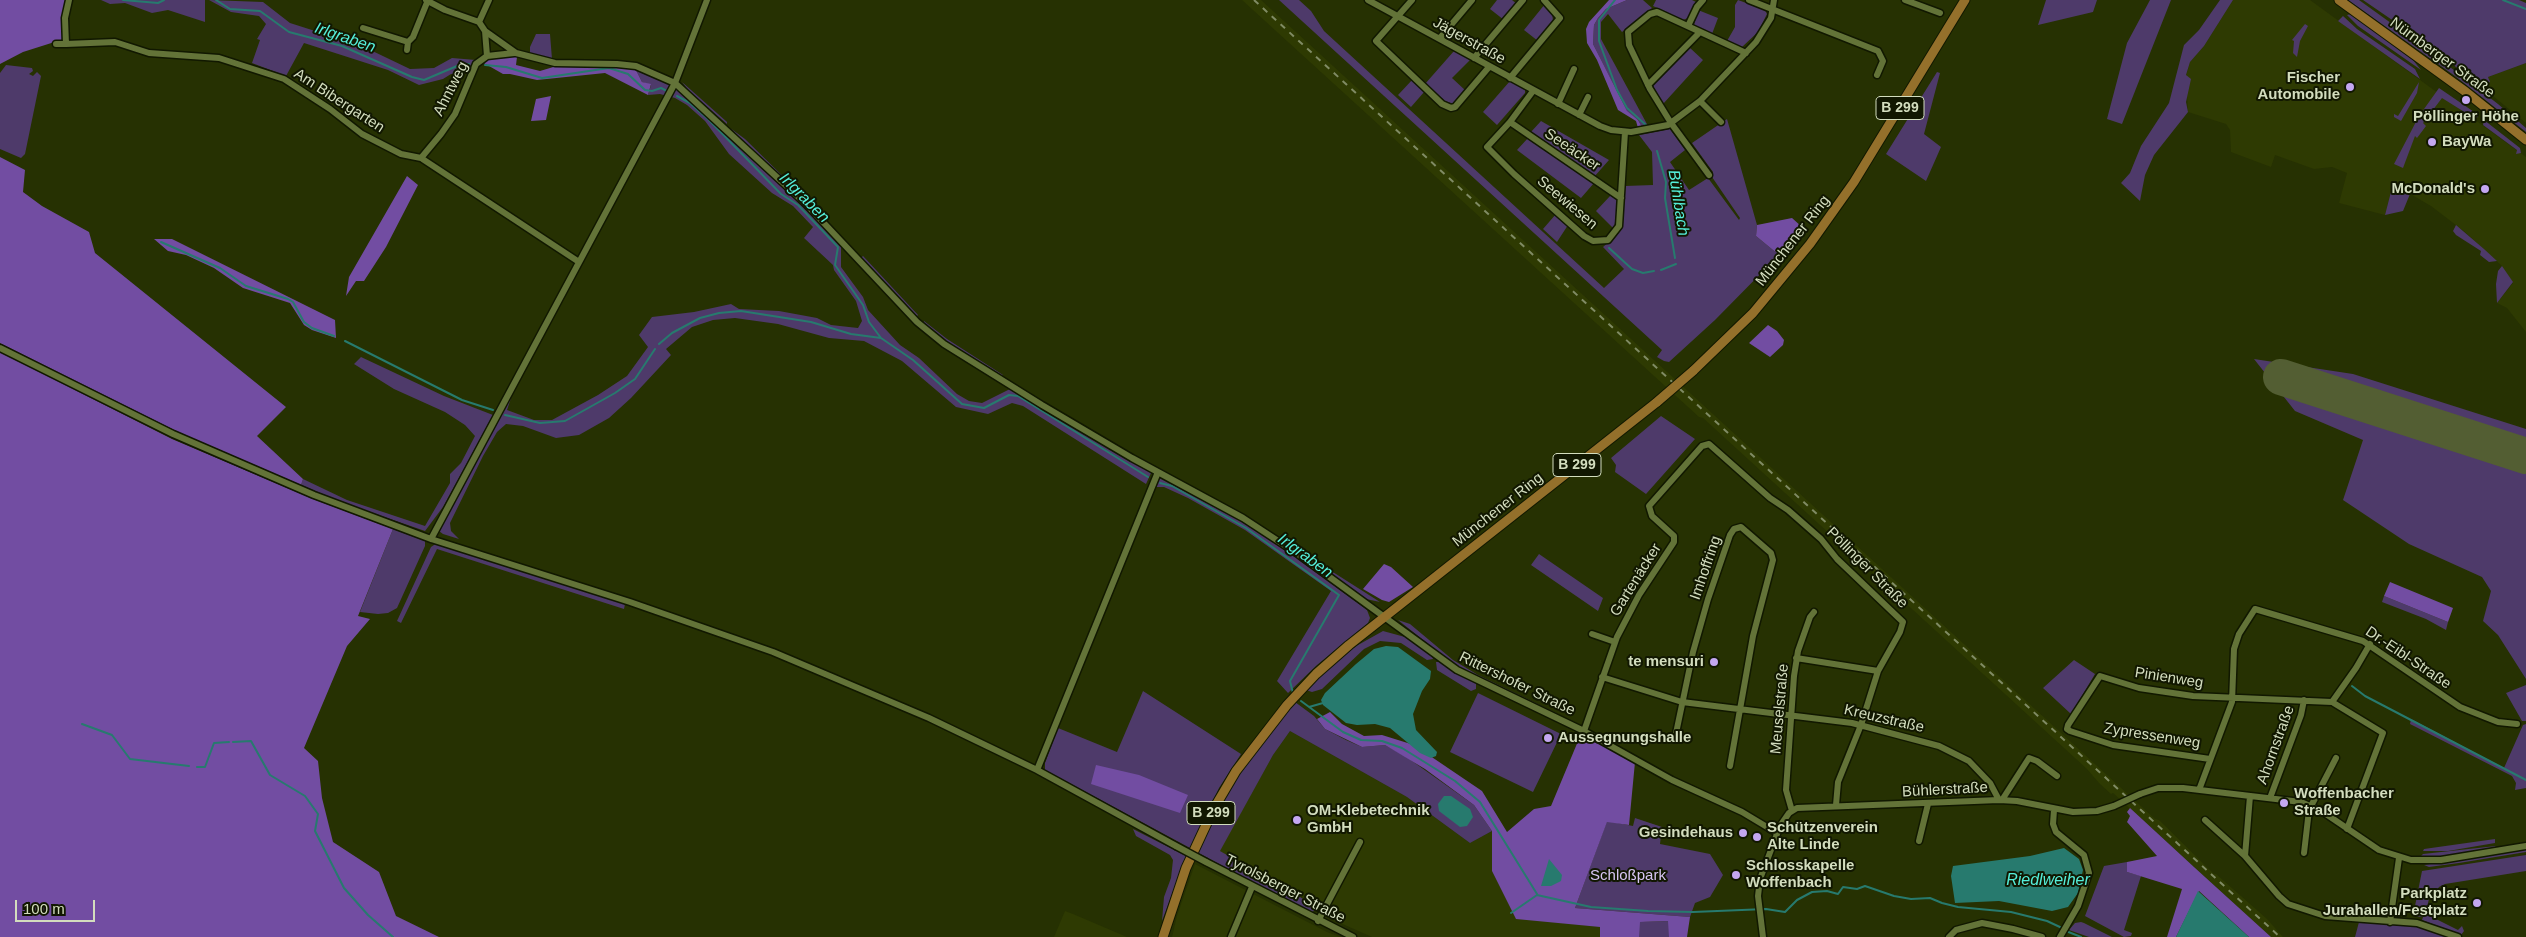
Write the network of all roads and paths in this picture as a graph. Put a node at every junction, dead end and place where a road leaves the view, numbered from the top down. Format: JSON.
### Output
{"nodes":[{"id":1,"x":70,"y":0,"type":"edge"},
{"id":2,"x":427,"y":0,"type":"edge"},
{"id":3,"x":489,"y":0,"type":"edge"},
{"id":4,"x":707,"y":0,"type":"edge"},
{"id":5,"x":1368,"y":0,"type":"edge"},
{"id":6,"x":1412,"y":0,"type":"edge"},
{"id":7,"x":1472,"y":0,"type":"edge"},
{"id":8,"x":1523,"y":0,"type":"edge"},
{"id":9,"x":1544,"y":0,"type":"edge"},
{"id":10,"x":1703,"y":0,"type":"edge"},
{"id":11,"x":1749,"y":0,"type":"edge"},
{"id":12,"x":1774,"y":0,"type":"edge"},
{"id":13,"x":1905,"y":0,"type":"edge"},
{"id":14,"x":1965,"y":0,"type":"edge"},
{"id":15,"x":2339,"y":0,"type":"edge"},
{"id":16,"x":1773,"y":11,"type":"junction"},
{"id":17,"x":1940,"y":13,"type":"dead end"},
{"id":18,"x":1396,"y":16,"type":"junction"},
{"id":19,"x":479,"y":22,"type":"junction"},
{"id":20,"x":1688,"y":26,"type":"junction"},
{"id":21,"x":364,"y":28,"type":"dead end"},
{"id":22,"x":485,"y":31,"type":"junction"},
{"id":23,"x":1700,"y":32,"type":"junction"},
{"id":24,"x":1440,"y":38,"type":"junction"},
{"id":25,"x":408,"y":42,"type":"junction"},
{"id":26,"x":56,"y":44,"type":"dead end"},
{"id":27,"x":66,"y":44,"type":"junction"},
{"id":28,"x":407,"y":50,"type":"dead end"},
{"id":29,"x":516,"y":53,"type":"junction"},
{"id":30,"x":1746,"y":53,"type":"junction"},
{"id":31,"x":487,"y":56,"type":"junction"},
{"id":32,"x":1474,"y":58,"type":"junction"},
{"id":33,"x":1489,"y":67,"type":"junction"},
{"id":34,"x":1574,"y":70,"type":"dead end"},
{"id":35,"x":1877,"y":75,"type":"dead end"},
{"id":36,"x":1510,"y":78,"type":"junction"},
{"id":37,"x":676,"y":83,"type":"junction"},
{"id":38,"x":1649,"y":87,"type":"junction"},
{"id":39,"x":1533,"y":91,"type":"junction"},
{"id":40,"x":1588,"y":97,"type":"dead end"},
{"id":41,"x":1700,"y":101,"type":"junction"},
{"id":42,"x":1558,"y":104,"type":"junction"},
{"id":43,"x":1579,"y":115,"type":"junction"},
{"id":44,"x":1510,"y":122,"type":"junction"},
{"id":45,"x":1721,"y":122,"type":"dead end"},
{"id":46,"x":1671,"y":123,"type":"junction"},
{"id":47,"x":1625,"y":132,"type":"junction"},
{"id":48,"x":2526,"y":140,"type":"edge"},
{"id":49,"x":421,"y":158,"type":"junction"},
{"id":50,"x":1708,"y":175,"type":"dead end"},
{"id":51,"x":1621,"y":198,"type":"junction"},
{"id":52,"x":579,"y":262,"type":"junction"},
{"id":53,"x":0,"y":348,"type":"edge"},
{"id":54,"x":1709,"y":444,"type":"joint"},
{"id":55,"x":1158,"y":472,"type":"junction"},
{"id":56,"x":431,"y":539,"type":"junction"},
{"id":57,"x":1814,"y":612,"type":"dead end"},
{"id":58,"x":1384,"y":617,"type":"junction"},
{"id":59,"x":1592,"y":634,"type":"dead end"},
{"id":60,"x":1615,"y":642,"type":"junction"},
{"id":61,"x":2370,"y":644,"type":"junction"},
{"id":62,"x":1796,"y":658,"type":"junction"},
{"id":63,"x":1878,"y":670,"type":"junction"},
{"id":64,"x":2102,"y":676,"type":"joint"},
{"id":65,"x":1602,"y":677,"type":"junction"},
{"id":66,"x":2233,"y":698,"type":"junction"},
{"id":67,"x":2304,"y":700,"type":"junction"},
{"id":68,"x":1682,"y":702,"type":"junction"},
{"id":69,"x":2332,"y":702,"type":"junction"},
{"id":70,"x":1740,"y":710,"type":"junction"},
{"id":71,"x":1791,"y":716,"type":"junction"},
{"id":72,"x":1861,"y":724,"type":"junction"},
{"id":73,"x":2517,"y":724,"type":"dead end"},
{"id":74,"x":1584,"y":731,"type":"junction"},
{"id":75,"x":1675,"y":738,"type":"dead end"},
{"id":76,"x":2210,"y":758,"type":"junction"},
{"id":77,"x":2336,"y":758,"type":"dead end"},
{"id":78,"x":1730,"y":766,"type":"dead end"},
{"id":79,"x":1037,"y":770,"type":"junction"},
{"id":80,"x":2057,"y":776,"type":"dead end"},
{"id":81,"x":2199,"y":790,"type":"junction"},
{"id":82,"x":2250,"y":796,"type":"junction"},
{"id":83,"x":2270,"y":798,"type":"junction"},
{"id":84,"x":2001,"y":800,"type":"junction"},
{"id":85,"x":1928,"y":804,"type":"junction"},
{"id":86,"x":1836,"y":805,"type":"junction"},
{"id":87,"x":2311,"y":806,"type":"junction"},
{"id":88,"x":2054,"y":810,"type":"junction"},
{"id":89,"x":1792,"y":811,"type":"junction"},
{"id":90,"x":2205,"y":820,"type":"dead end"},
{"id":91,"x":2347,"y":829,"type":"junction"},
{"id":92,"x":1777,"y":833,"type":"junction"},
{"id":93,"x":1919,"y":841,"type":"dead end"},
{"id":94,"x":1360,"y":842,"type":"dead end"},
{"id":95,"x":2526,"y":846,"type":"edge"},
{"id":96,"x":2304,"y":853,"type":"dead end"},
{"id":97,"x":2245,"y":856,"type":"junction"},
{"id":98,"x":2399,"y":858,"type":"junction"},
{"id":99,"x":1252,"y":887,"type":"junction"},
{"id":100,"x":1318,"y":921,"type":"junction"},
{"id":101,"x":2390,"y":922,"type":"junction"},
{"id":102,"x":2061,"y":935,"type":"edge"},
{"id":103,"x":1163,"y":937,"type":"edge"},
{"id":104,"x":1231,"y":937,"type":"edge"},
{"id":105,"x":1352,"y":937,"type":"edge"},
{"id":106,"x":1762,"y":937,"type":"edge"},
{"id":107,"x":1949,"y":937,"type":"edge"},
{"id":108,"x":2042,"y":937,"type":"edge"},
{"id":109,"x":2458,"y":937,"type":"edge"}],
"edges":[{"from":1,"to":27,"type":"street"},
{"from":2,"to":19,"type":"street"},
{"from":2,"to":25,"type":"street"},
{"from":3,"to":19,"type":"street"},
{"from":4,"to":37,"type":"street"},
{"from":5,"to":18,"type":"street","name":"Jägerstraße"},
{"from":6,"to":18,"type":"street"},
{"from":7,"to":24,"type":"street"},
{"from":8,"to":32,"type":"street"},
{"from":9,"to":36,"type":"street"},
{"from":10,"to":20,"type":"street"},
{"from":11,"to":16,"type":"street"},
{"from":12,"to":16,"type":"street"},
{"from":13,"to":17,"type":"street"},
{"from":14,"to":58,"type":"main road","name":"Münchener Ring","number":"B 299","bridge":true},
{"from":15,"to":48,"type":"main road","name":"Nürnberger Straße"},
{"from":16,"to":30,"type":"street"},
{"from":16,"to":35,"type":"street"},
{"from":18,"to":24,"type":"street","name":"Jägerstraße"},
{"from":18,"to":33,"type":"street"},
{"from":19,"to":22,"type":"street"},
{"from":20,"to":23,"type":"street"},
{"from":20,"to":38,"type":"street"},
{"from":21,"to":25,"type":"street"},
{"from":22,"to":29,"type":"street"},
{"from":22,"to":31,"type":"street","name":"Ahntweg"},
{"from":23,"to":30,"type":"street"},
{"from":23,"to":38,"type":"street"},
{"from":24,"to":32,"type":"street","name":"Jägerstraße"},
{"from":25,"to":28,"type":"street"},
{"from":26,"to":27,"type":"street","name":"Am Bibergarten"},
{"from":27,"to":49,"type":"street","name":"Am Bibergarten"},
{"from":29,"to":31,"type":"street","name":"Ahntweg"},
{"from":29,"to":37,"type":"street","name":"Rittershofer Straße"},
{"from":30,"to":41,"type":"street"},
{"from":31,"to":49,"type":"street","name":"Ahntweg"},
{"from":32,"to":33,"type":"street","name":"Jägerstraße"},
{"from":33,"to":36,"type":"street","name":"Jägerstraße"},
{"from":34,"to":42,"type":"street"},
{"from":36,"to":39,"type":"street","name":"Jägerstraße"},
{"from":37,"to":52,"type":"street"},
{"from":37,"to":55,"type":"street","name":"Rittershofer Straße"},
{"from":38,"to":46,"type":"street"},
{"from":39,"to":42,"type":"street","name":"Jägerstraße"},
{"from":39,"to":44,"type":"street","name":"Seewiesen"},
{"from":40,"to":43,"type":"street"},
{"from":41,"to":45,"type":"street"},
{"from":41,"to":46,"type":"street"},
{"from":42,"to":43,"type":"street","name":"Jägerstraße"},
{"from":43,"to":47,"type":"street","name":"Jägerstraße"},
{"from":44,"to":51,"type":"street","name":"Seeäcker"},
{"from":44,"to":51,"type":"street","name":"Seewiesen"},
{"from":46,"to":47,"type":"street","name":"Jägerstraße"},
{"from":46,"to":50,"type":"street"},
{"from":47,"to":51,"type":"street","name":"Seewiesen"},
{"from":49,"to":52,"type":"street","name":"Am Bibergarten"},
{"from":52,"to":56,"type":"street"},
{"from":53,"to":56,"type":"street","name":"Tyrolsberger Straße"},
{"from":54,"to":60,"type":"street","name":"Gartenäcker"},
{"from":54,"to":63,"type":"street","name":"Pöllinger Straße"},
{"from":55,"to":58,"type":"street","name":"Rittershofer Straße"},
{"from":55,"to":79,"type":"street"},
{"from":56,"to":79,"type":"street","name":"Tyrolsberger Straße"},
{"from":57,"to":62,"type":"street","name":"Meuselstraße"},
{"from":58,"to":74,"type":"street","name":"Rittershofer Straße"},
{"from":58,"to":103,"type":"main road","name":"Münchener Ring","number":"B 299"},
{"from":59,"to":60,"type":"street"},
{"from":60,"to":65,"type":"street","name":"Gartenäcker"},
{"from":61,"to":66,"type":"street","name":"Dr.-Eibl-Straße"},
{"from":61,"to":69,"type":"street"},
{"from":61,"to":73,"type":"street","name":"Dr.-Eibl-Straße"},
{"from":62,"to":63,"type":"street"},
{"from":62,"to":71,"type":"street","name":"Meuselstraße"},
{"from":63,"to":72,"type":"street","name":"Pöllinger Straße"},
{"from":64,"to":66,"type":"street","name":"Pinienweg"},
{"from":64,"to":76,"type":"street","name":"Zypressenweg"},
{"from":65,"to":68,"type":"street","name":"Kreuzstraße"},
{"from":65,"to":74,"type":"street","name":"Gartenäcker"},
{"from":66,"to":67,"type":"street","name":"Pinienweg"},
{"from":66,"to":76,"type":"street"},
{"from":67,"to":69,"type":"street","name":"Pinienweg"},
{"from":67,"to":83,"type":"street","name":"Ahornstraße"},
{"from":68,"to":70,"type":"street","name":"Kreuzstraße"},
{"from":68,"to":70,"type":"street","name":"Imhoffring"},
{"from":68,"to":75,"type":"street"},
{"from":69,"to":91,"type":"street"},
{"from":70,"to":71,"type":"street","name":"Kreuzstraße"},
{"from":70,"to":78,"type":"street"},
{"from":71,"to":72,"type":"street","name":"Kreuzstraße"},
{"from":71,"to":89,"type":"street","name":"Meuselstraße"},
{"from":72,"to":84,"type":"street","name":"Kreuzstraße"},
{"from":72,"to":86,"type":"street","name":"Pöllinger Straße"},
{"from":74,"to":92,"type":"street","name":"Rittershofer Straße"},
{"from":76,"to":81,"type":"street"},
{"from":77,"to":87,"type":"street"},
{"from":79,"to":99,"type":"street","name":"Tyrolsberger Straße","bridge":true},
{"from":80,"to":84,"type":"street"},
{"from":81,"to":82,"type":"street"},
{"from":81,"to":88,"type":"street","name":"Bühlerstraße","bridge":true},
{"from":82,"to":83,"type":"street"},
{"from":82,"to":97,"type":"street"},
{"from":83,"to":87,"type":"street"},
{"from":84,"to":85,"type":"street","name":"Bühlerstraße"},
{"from":84,"to":88,"type":"street","name":"Bühlerstraße"},
{"from":85,"to":86,"type":"street","name":"Bühlerstraße"},
{"from":85,"to":93,"type":"street"},
{"from":86,"to":89,"type":"street","name":"Bühlerstraße"},
{"from":87,"to":91,"type":"street"},
{"from":87,"to":96,"type":"street"},
{"from":88,"to":102,"type":"street"},
{"from":89,"to":92,"type":"street"},
{"from":90,"to":97,"type":"street"},
{"from":91,"to":98,"type":"street"},
{"from":92,"to":106,"type":"street"},
{"from":94,"to":100,"type":"street"},
{"from":95,"to":98,"type":"street"},
{"from":97,"to":101,"type":"street"},
{"from":98,"to":101,"type":"street"},
{"from":99,"to":100,"type":"street","name":"Tyrolsberger Straße"},
{"from":99,"to":104,"type":"street"},
{"from":100,"to":105,"type":"street","name":"Tyrolsberger Straße"},
{"from":101,"to":109,"type":"street"},
{"from":107,"to":108,"type":"street"}]}
